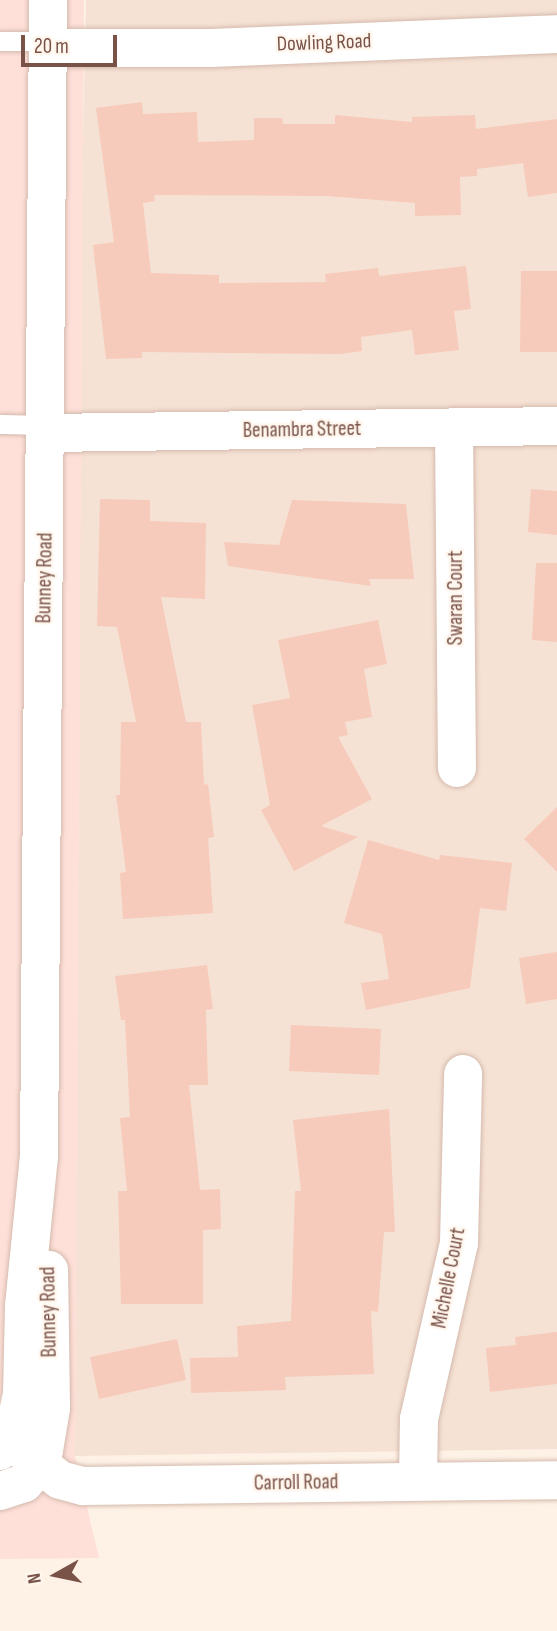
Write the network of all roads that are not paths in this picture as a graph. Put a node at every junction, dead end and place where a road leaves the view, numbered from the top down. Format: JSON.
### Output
{"nodes":[{"id":1,"x":48,"y":0,"type":"edge"},
{"id":2,"x":557,"y":34,"type":"edge"},
{"id":3,"x":0,"y":41,"type":"edge"},
{"id":4,"x":49,"y":45,"type":"junction"},
{"id":5,"x":0,"y":424,"type":"edge"},
{"id":6,"x":557,"y":426,"type":"edge"},
{"id":7,"x":454,"y":427,"type":"junction"},
{"id":8,"x":46,"y":429,"type":"junction"},
{"id":9,"x":457,"y":768,"type":"dead end"},
{"id":10,"x":463,"y":1074,"type":"dead end"},
{"id":11,"x":39,"y":1157,"type":"junction"},
{"id":12,"x":6,"y":1446,"type":"edge"},
{"id":13,"x":40,"y":1466,"type":"junction"},
{"id":14,"x":557,"y":1480,"type":"edge"},
{"id":15,"x":418,"y":1481,"type":"junction"},
{"id":16,"x":0,"y":1491,"type":"edge"}],
"edges":[{"from":1,"to":4,"type":"street","name":"Bunney Road"},
{"from":2,"to":4,"type":"street","name":"Dowling Road"},
{"from":3,"to":4,"type":"lane"},
{"from":4,"to":8,"type":"street","name":"Bunney Road"},
{"from":5,"to":8,"type":"lane"},
{"from":6,"to":7,"type":"street","name":"Benambra Street"},
{"from":7,"to":8,"type":"street","name":"Benambra Street"},
{"from":7,"to":9,"type":"street","name":"Swaran Court"},
{"from":8,"to":11,"type":"street","name":"Bunney Road"},
{"from":10,"to":15,"type":"street","name":"Michelle Court"},
{"from":11,"to":12,"type":"street","name":"Bunney Road"},
{"from":11,"to":13,"type":"street","name":"Bunney Road"},
{"from":12,"to":13,"type":"street","name":"Carroll Road"},
{"from":13,"to":15,"type":"street","name":"Carroll Road"},
{"from":13,"to":16,"type":"street"},
{"from":14,"to":15,"type":"street","name":"Carroll Road"}]}
